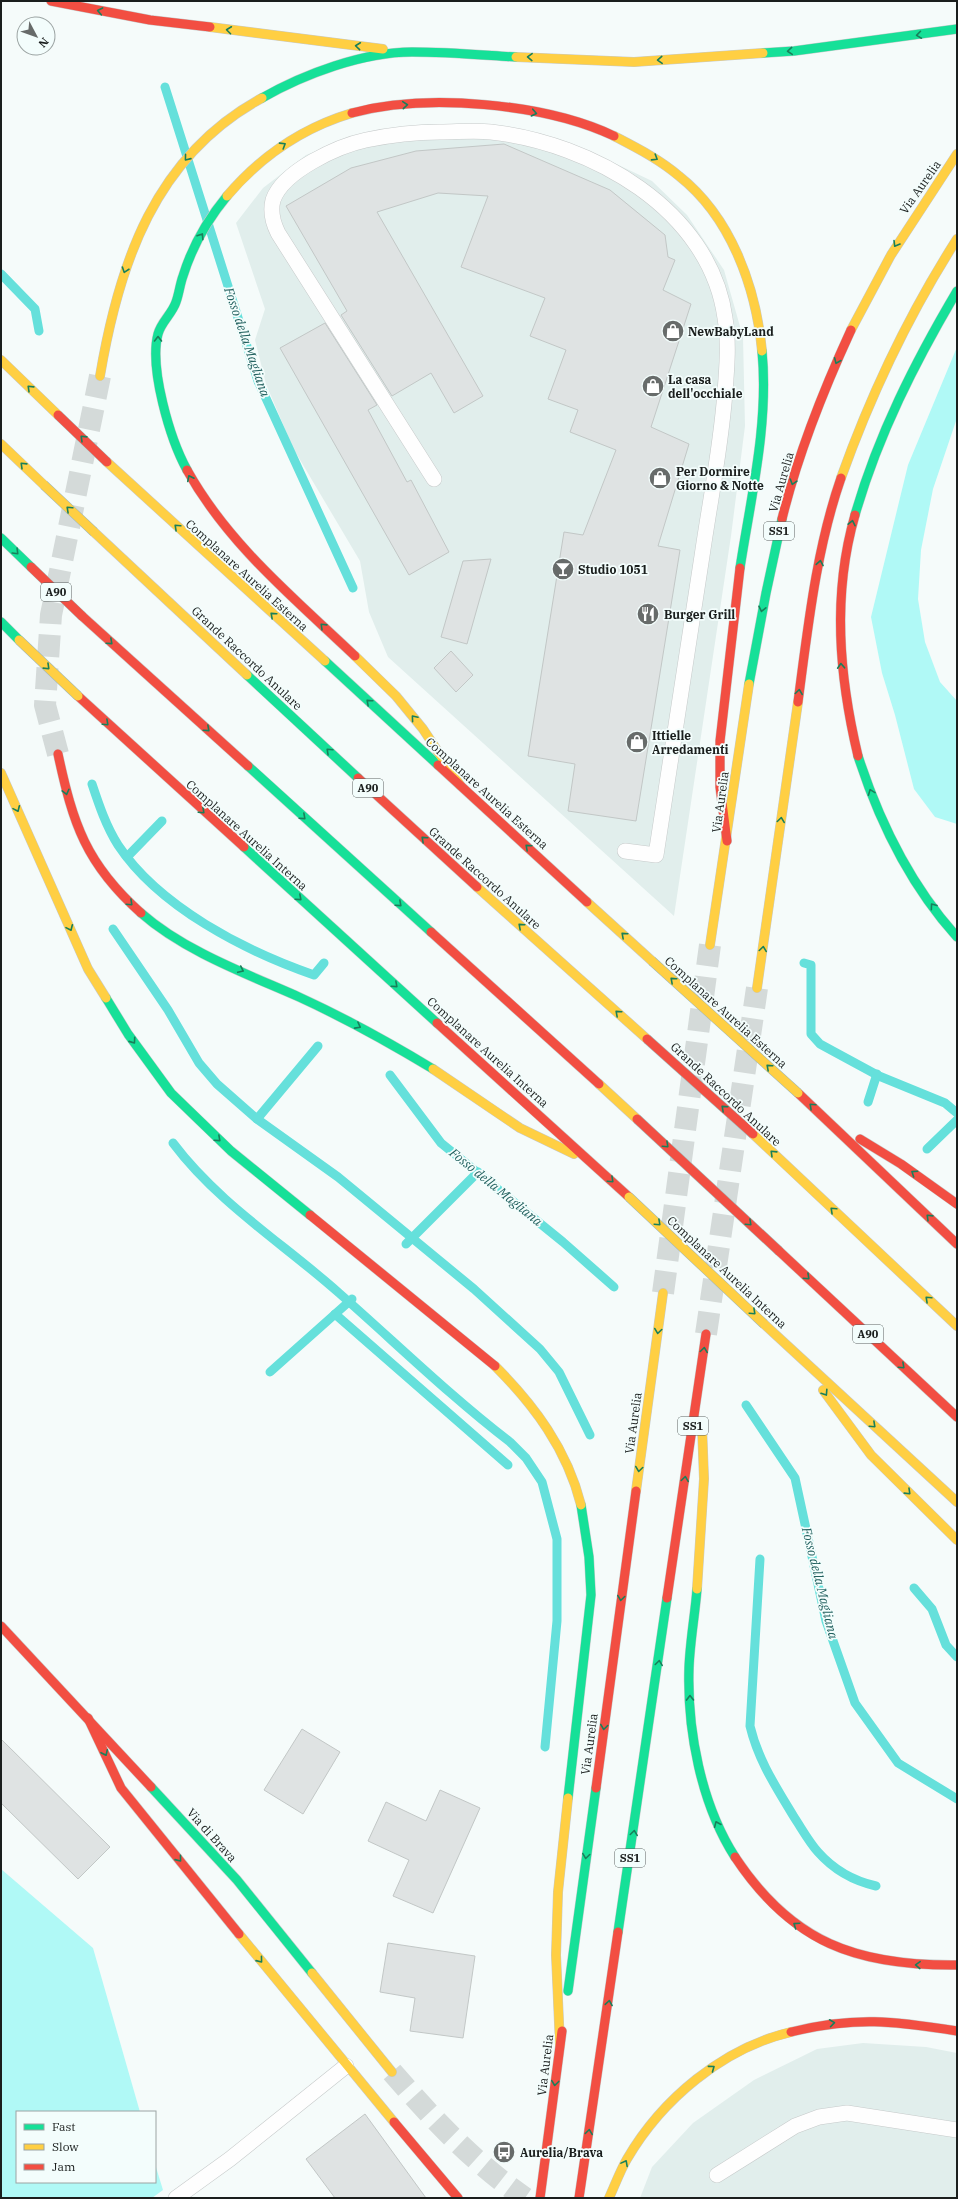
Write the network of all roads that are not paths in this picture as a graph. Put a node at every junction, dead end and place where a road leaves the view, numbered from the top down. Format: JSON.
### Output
{"nodes":[{"id":1,"x":51,"y":1,"type":"edge"},
{"id":2,"x":957,"y":29,"type":"edge"},
{"id":3,"x":410,"y":52,"type":"junction"},
{"id":4,"x":957,"y":154,"type":"edge"},
{"id":5,"x":957,"y":239,"type":"edge"},
{"id":6,"x":957,"y":291,"type":"edge"},
{"id":7,"x":1,"y":360,"type":"edge"},
{"id":8,"x":100,"y":376,"type":"tunnel mouth"},
{"id":9,"x":1,"y":444,"type":"edge"},
{"id":10,"x":434,"y":479,"type":"dead end"},
{"id":11,"x":1,"y":538,"type":"edge"},
{"id":12,"x":1,"y":622,"type":"edge"},
{"id":13,"x":58,"y":754,"type":"tunnel mouth"},
{"id":14,"x":1,"y":773,"type":"edge"},
{"id":15,"x":460,"y":785,"type":"junction"},
{"id":16,"x":726,"y":841,"type":"junction"},
{"id":17,"x":625,"y":851,"type":"dead end"},
{"id":18,"x":957,"y":937,"type":"edge"},
{"id":19,"x":710,"y":945,"type":"tunnel mouth"},
{"id":20,"x":757,"y":988,"type":"tunnel mouth"},
{"id":21,"x":826,"y":1119,"type":"junction"},
{"id":22,"x":592,"y":1162,"type":"junction"},
{"id":23,"x":957,"y":1204,"type":"edge"},
{"id":24,"x":957,"y":1244,"type":"edge"},
{"id":25,"x":663,"y":1293,"type":"tunnel mouth"},
{"id":26,"x":957,"y":1326,"type":"edge"},
{"id":27,"x":706,"y":1334,"type":"tunnel mouth"},
{"id":28,"x":804,"y":1360,"type":"junction"},
{"id":29,"x":697,"y":1393,"type":"junction"},
{"id":30,"x":957,"y":1417,"type":"edge"},
{"id":31,"x":957,"y":1502,"type":"edge"},
{"id":32,"x":957,"y":1540,"type":"edge"},
{"id":33,"x":1,"y":1626,"type":"edge"},
{"id":34,"x":88,"y":1718,"type":"junction"},
{"id":35,"x":957,"y":1965,"type":"edge"},
{"id":36,"x":957,"y":2031,"type":"edge"},
{"id":37,"x":560,"y":2045,"type":"junction"},
{"id":38,"x":346,"y":2066,"type":"junction"},
{"id":39,"x":392,"y":2072,"type":"tunnel mouth"},
{"id":40,"x":957,"y":2130,"type":"edge"},
{"id":41,"x":717,"y":2175,"type":"dead end"},
{"id":42,"x":176,"y":2198,"type":"edge"},
{"id":43,"x":458,"y":2198,"type":"edge"},
{"id":44,"x":540,"y":2198,"type":"edge"},
{"id":45,"x":579,"y":2198,"type":"edge"},
{"id":46,"x":609,"y":2198,"type":"edge"}],
"edges":[{"from":3,"to":1,"type":"main road","one_way":true},
{"from":2,"to":3,"type":"main road","one_way":true},
{"from":3,"to":8,"type":"main road","one_way":true},
{"from":4,"to":16,"type":"main road","name":"Via Aurelia","number":"SS1","one_way":true},
{"from":20,"to":5,"type":"main road","one_way":true},
{"from":18,"to":6,"type":"main road","one_way":true},
{"from":15,"to":7,"type":"main road","name":"Complanare Aurelia Esterna","one_way":true,"bridge":true},
{"from":26,"to":9,"type":"main road","name":"Grande Raccordo Anulare","number":"A90","one_way":true,"bridge":true},
{"from":10,"to":17,"type":"lane"},
{"from":11,"to":30,"type":"main road","number":"A90","one_way":true,"bridge":true},
{"from":12,"to":22,"type":"main road","name":"Complanare Aurelia Interna","one_way":true,"bridge":true},
{"from":13,"to":22,"type":"main road","one_way":true},
{"from":14,"to":37,"type":"main road","one_way":true},
{"from":15,"to":16,"type":"main road","one_way":true},
{"from":21,"to":15,"type":"main road","name":"Complanare Aurelia Esterna","one_way":true,"bridge":true},
{"from":16,"to":19,"type":"main road","name":"Via Aurelia","number":"SS1"},
{"from":23,"to":21,"type":"main road","one_way":true},
{"from":24,"to":21,"type":"main road","name":"Complanare Aurelia Esterna","one_way":true},
{"from":22,"to":28,"type":"main road","name":"Complanare Aurelia Interna","one_way":true,"bridge":true},
{"from":25,"to":37,"type":"main road","name":"Via Aurelia","one_way":true},
{"from":29,"to":27,"type":"main road","number":"SS1","one_way":true},
{"from":28,"to":31,"type":"main road","name":"Complanare Aurelia Interna","one_way":true},
{"from":28,"to":32,"type":"main road","one_way":true},
{"from":35,"to":29,"type":"main road","one_way":true},
{"from":45,"to":29,"type":"main road","number":"SS1","one_way":true},
{"from":33,"to":34,"type":"main road","name":"Via di Brava"},
{"from":34,"to":38,"type":"main road","one_way":true},
{"from":34,"to":39,"type":"main road","name":"Via di Brava"},
{"from":46,"to":36,"type":"main road","one_way":true},
{"from":37,"to":44,"type":"main road","name":"Via Aurelia","one_way":true},
{"from":38,"to":42,"type":"lane"},
{"from":38,"to":43,"type":"main road"},
{"from":40,"to":41,"type":"lane"}]}
